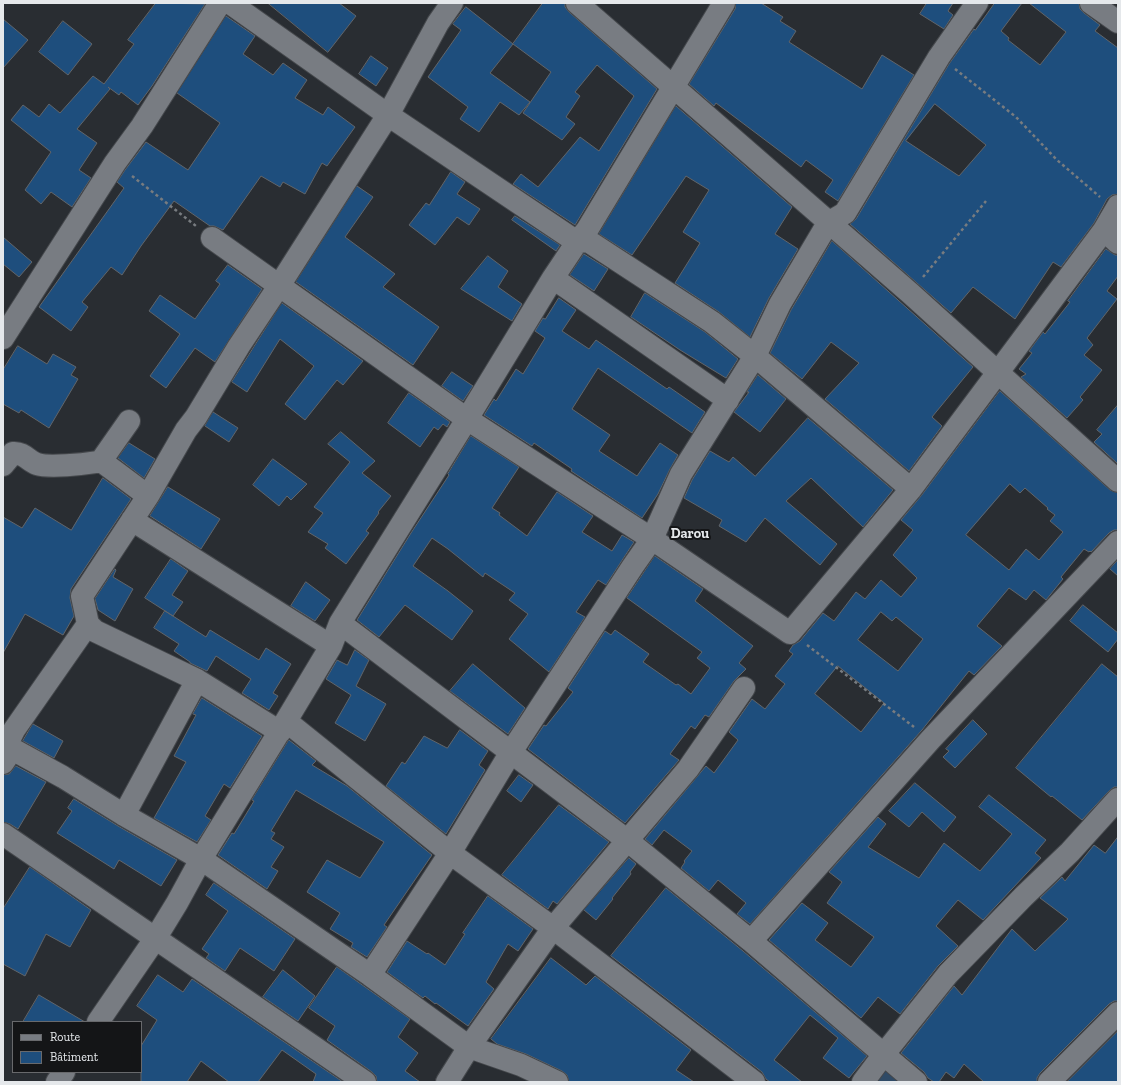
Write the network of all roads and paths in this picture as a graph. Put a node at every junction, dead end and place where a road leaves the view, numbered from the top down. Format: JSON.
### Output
{"nodes":[{"id":1,"x":220,"y":3,"type":"edge"},
{"id":2,"x":230,"y":3,"type":"edge"},
{"id":3,"x":452,"y":3,"type":"edge"},
{"id":4,"x":577,"y":3,"type":"edge"},
{"id":5,"x":724,"y":3,"type":"edge"},
{"id":6,"x":977,"y":3,"type":"edge"},
{"id":7,"x":1091,"y":3,"type":"edge"},
{"id":8,"x":1118,"y":22,"type":"edge"},
{"id":9,"x":940,"y":57,"type":"junction"},
{"id":10,"x":674,"y":87,"type":"junction"},
{"id":11,"x":388,"y":115,"type":"junction"},
{"id":12,"x":115,"y":163,"type":"junction"},
{"id":13,"x":986,"y":201,"type":"dead end"},
{"id":14,"x":1117,"y":208,"type":"edge"},
{"id":15,"x":828,"y":223,"type":"junction"},
{"id":16,"x":1111,"y":236,"type":"edge"},
{"id":17,"x":212,"y":238,"type":"joint"},
{"id":18,"x":577,"y":242,"type":"junction"},
{"id":19,"x":553,"y":278,"type":"junction"},
{"id":20,"x":279,"y":286,"type":"junction"},
{"id":21,"x":910,"y":293,"type":"junction"},
{"id":22,"x":3,"y":338,"type":"edge"},
{"id":23,"x":755,"y":356,"type":"junction"},
{"id":24,"x":998,"y":373,"type":"junction"},
{"id":25,"x":728,"y":400,"type":"junction"},
{"id":26,"x":467,"y":419,"type":"junction"},
{"id":27,"x":129,"y":421,"type":"dead end"},
{"id":28,"x":101,"y":461,"type":"junction"},
{"id":29,"x":3,"y":465,"type":"edge"},
{"id":30,"x":1118,"y":481,"type":"edge"},
{"id":31,"x":911,"y":489,"type":"junction"},
{"id":32,"x":148,"y":496,"type":"junction"},
{"id":33,"x":132,"y":520,"type":"junction"},
{"id":34,"x":652,"y":539,"type":"junction"},
{"id":35,"x":1118,"y":542,"type":"edge"},
{"id":36,"x":340,"y":623,"type":"junction"},
{"id":37,"x":88,"y":624,"type":"junction"},
{"id":38,"x":790,"y":633,"type":"junction"},
{"id":39,"x":331,"y":646,"type":"junction"},
{"id":40,"x":197,"y":680,"type":"junction"},
{"id":41,"x":744,"y":688,"type":"dead end"},
{"id":42,"x":283,"y":727,"type":"junction"},
{"id":43,"x":931,"y":739,"type":"junction"},
{"id":44,"x":4,"y":751,"type":"edge"},
{"id":45,"x":511,"y":752,"type":"junction"},
{"id":46,"x":1118,"y":799,"type":"edge"},
{"id":47,"x":124,"y":814,"type":"junction"},
{"id":48,"x":3,"y":834,"type":"edge"},
{"id":49,"x":628,"y":841,"type":"junction"},
{"id":50,"x":450,"y":853,"type":"junction"},
{"id":51,"x":201,"y":859,"type":"junction"},
{"id":52,"x":552,"y":928,"type":"junction"},
{"id":53,"x":154,"y":939,"type":"junction"},
{"id":54,"x":751,"y":941,"type":"junction"},
{"id":55,"x":370,"y":975,"type":"junction"},
{"id":56,"x":1118,"y":1013,"type":"edge"},
{"id":57,"x":99,"y":1021,"type":"edge"},
{"id":58,"x":469,"y":1047,"type":"junction"},
{"id":59,"x":884,"y":1054,"type":"junction"},
{"id":60,"x":63,"y":1073,"type":"edge"},
{"id":61,"x":57,"y":1082,"type":"edge"},
{"id":62,"x":365,"y":1082,"type":"edge"},
{"id":63,"x":447,"y":1082,"type":"edge"},
{"id":64,"x":557,"y":1082,"type":"edge"},
{"id":65,"x":754,"y":1082,"type":"edge"},
{"id":66,"x":863,"y":1082,"type":"edge"},
{"id":67,"x":916,"y":1082,"type":"edge"},
{"id":68,"x":1049,"y":1082,"type":"edge"}],
"edges":[{"from":1,"to":12,"type":"street"},
{"from":2,"to":11,"type":"street"},
{"from":3,"to":11,"type":"street"},
{"from":4,"to":10,"type":"street"},
{"from":5,"to":10,"type":"street"},
{"from":6,"to":9,"type":"street"},
{"from":7,"to":8,"type":"street"},
{"from":9,"to":14,"type":"path"},
{"from":9,"to":15,"type":"street"},
{"from":10,"to":15,"type":"street"},
{"from":10,"to":18,"type":"street"},
{"from":11,"to":18,"type":"street"},
{"from":11,"to":20,"type":"street"},
{"from":12,"to":17,"type":"path"},
{"from":12,"to":22,"type":"street"},
{"from":13,"to":21,"type":"path"},
{"from":14,"to":16,"type":"street"},
{"from":15,"to":21,"type":"street"},
{"from":15,"to":23,"type":"street"},
{"from":16,"to":24,"type":"street"},
{"from":17,"to":20,"type":"street"},
{"from":18,"to":19,"type":"street"},
{"from":18,"to":23,"type":"street"},
{"from":19,"to":25,"type":"street"},
{"from":19,"to":26,"type":"street"},
{"from":20,"to":26,"type":"street"},
{"from":20,"to":32,"type":"street"},
{"from":21,"to":24,"type":"street"},
{"from":23,"to":25,"type":"street"},
{"from":23,"to":31,"type":"street"},
{"from":24,"to":30,"type":"street"},
{"from":24,"to":31,"type":"street"},
{"from":25,"to":34,"type":"street"},
{"from":26,"to":34,"type":"street"},
{"from":26,"to":36,"type":"street"},
{"from":27,"to":28,"type":"street"},
{"from":28,"to":29,"type":"street"},
{"from":28,"to":32,"type":"street"},
{"from":31,"to":38,"type":"street"},
{"from":32,"to":33,"type":"street"},
{"from":33,"to":37,"type":"street"},
{"from":33,"to":39,"type":"street"},
{"from":34,"to":38,"type":"street"},
{"from":34,"to":45,"type":"street"},
{"from":35,"to":43,"type":"street"},
{"from":36,"to":39,"type":"street"},
{"from":36,"to":45,"type":"street"},
{"from":37,"to":40,"type":"street"},
{"from":37,"to":44,"type":"street"},
{"from":38,"to":43,"type":"path"},
{"from":39,"to":42,"type":"street"},
{"from":40,"to":42,"type":"street"},
{"from":40,"to":47,"type":"street"},
{"from":41,"to":49,"type":"street"},
{"from":42,"to":50,"type":"street"},
{"from":42,"to":51,"type":"street"},
{"from":43,"to":54,"type":"street"},
{"from":44,"to":47,"type":"street"},
{"from":45,"to":49,"type":"street"},
{"from":45,"to":50,"type":"street"},
{"from":46,"to":59,"type":"street"},
{"from":47,"to":51,"type":"street"},
{"from":48,"to":53,"type":"street"},
{"from":49,"to":52,"type":"street"},
{"from":49,"to":54,"type":"street"},
{"from":50,"to":52,"type":"street"},
{"from":50,"to":55,"type":"street"},
{"from":51,"to":53,"type":"street"},
{"from":51,"to":55,"type":"street"},
{"from":52,"to":58,"type":"street"},
{"from":52,"to":65,"type":"street"},
{"from":53,"to":57,"type":"street"},
{"from":53,"to":62,"type":"street"},
{"from":54,"to":59,"type":"street"},
{"from":55,"to":58,"type":"street"},
{"from":56,"to":68,"type":"street"},
{"from":58,"to":63,"type":"street"},
{"from":58,"to":64,"type":"street"},
{"from":59,"to":66,"type":"street"},
{"from":59,"to":67,"type":"street"},
{"from":60,"to":61,"type":"street"}]}
